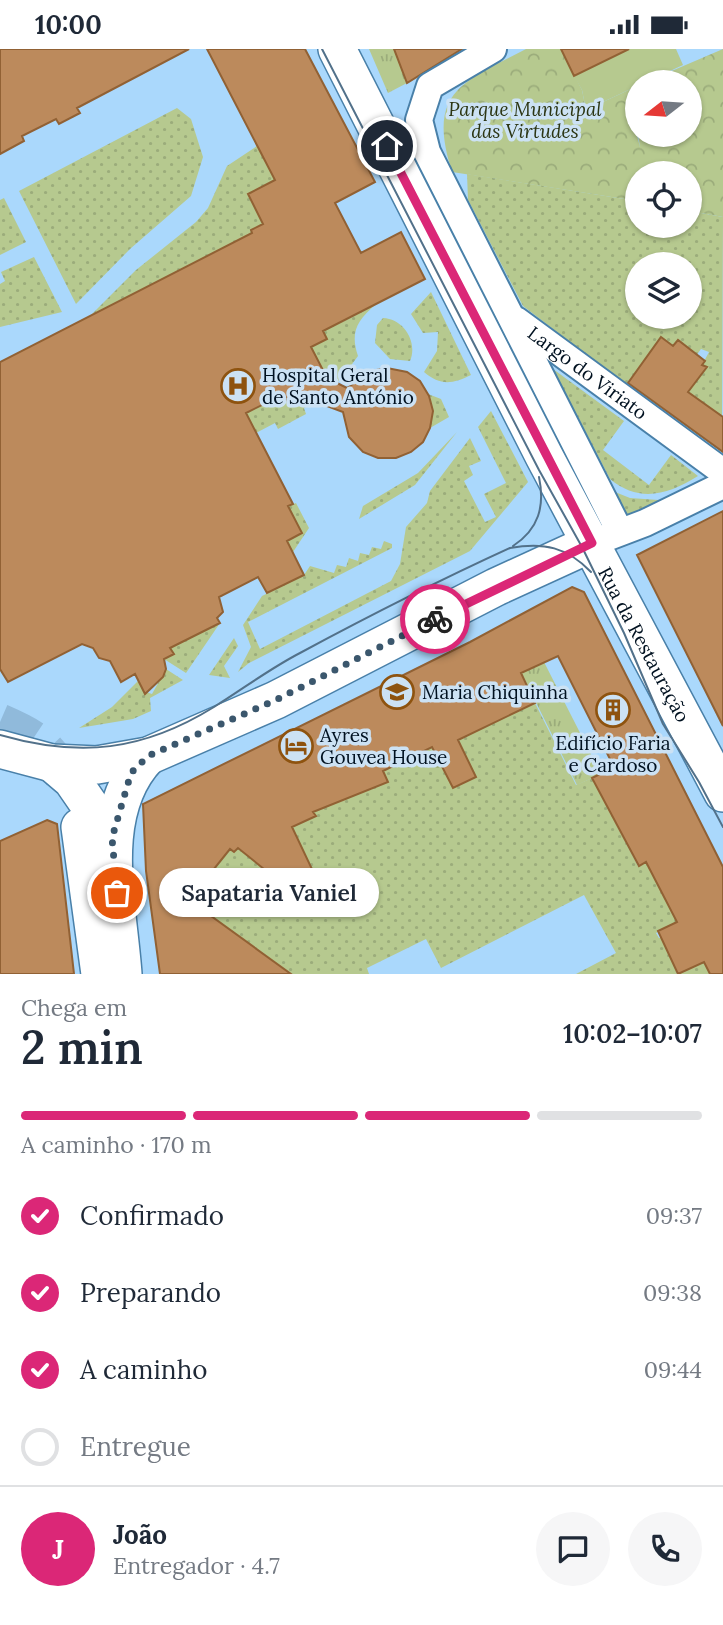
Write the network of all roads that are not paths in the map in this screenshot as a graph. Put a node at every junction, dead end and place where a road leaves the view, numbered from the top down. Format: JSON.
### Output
{"nodes":[{"id":1,"x":337,"y":49,"type":"edge"},
{"id":2,"x":493,"y":49,"type":"edge"},
{"id":3,"x":511,"y":317,"type":"junction"},
{"id":4,"x":723,"y":472,"type":"edge"},
{"id":5,"x":723,"y":485,"type":"edge"},
{"id":6,"x":606,"y":538,"type":"junction"},
{"id":7,"x":0,"y":749,"type":"edge"},
{"id":8,"x":148,"y":756,"type":"junction"},
{"id":9,"x":52,"y":763,"type":"junction"},
{"id":10,"x":723,"y":793,"type":"edge"},
{"id":11,"x":96,"y":833,"type":"junction"},
{"id":12,"x":100,"y":974,"type":"edge"},
{"id":13,"x":123,"y":974,"type":"edge"}],
"edges":[{"from":1,"to":6,"type":"main road","name":"Rua da Restauração"},
{"from":2,"to":3,"type":"street"},
{"from":3,"to":4,"type":"street","name":"Largo do Viriato"},
{"from":3,"to":6,"type":"street","name":"Largo do Viriato"},
{"from":5,"to":6,"type":"street"},
{"from":6,"to":8,"type":"main road"},
{"from":6,"to":10,"type":"main road","name":"Rua da Restauração"},
{"from":7,"to":9,"type":"main road"},
{"from":8,"to":9,"type":"main road"},
{"from":8,"to":11,"type":"main road"},
{"from":9,"to":11,"type":"main road"},
{"from":11,"to":12,"type":"main road"},
{"from":11,"to":13,"type":"main road"}]}
